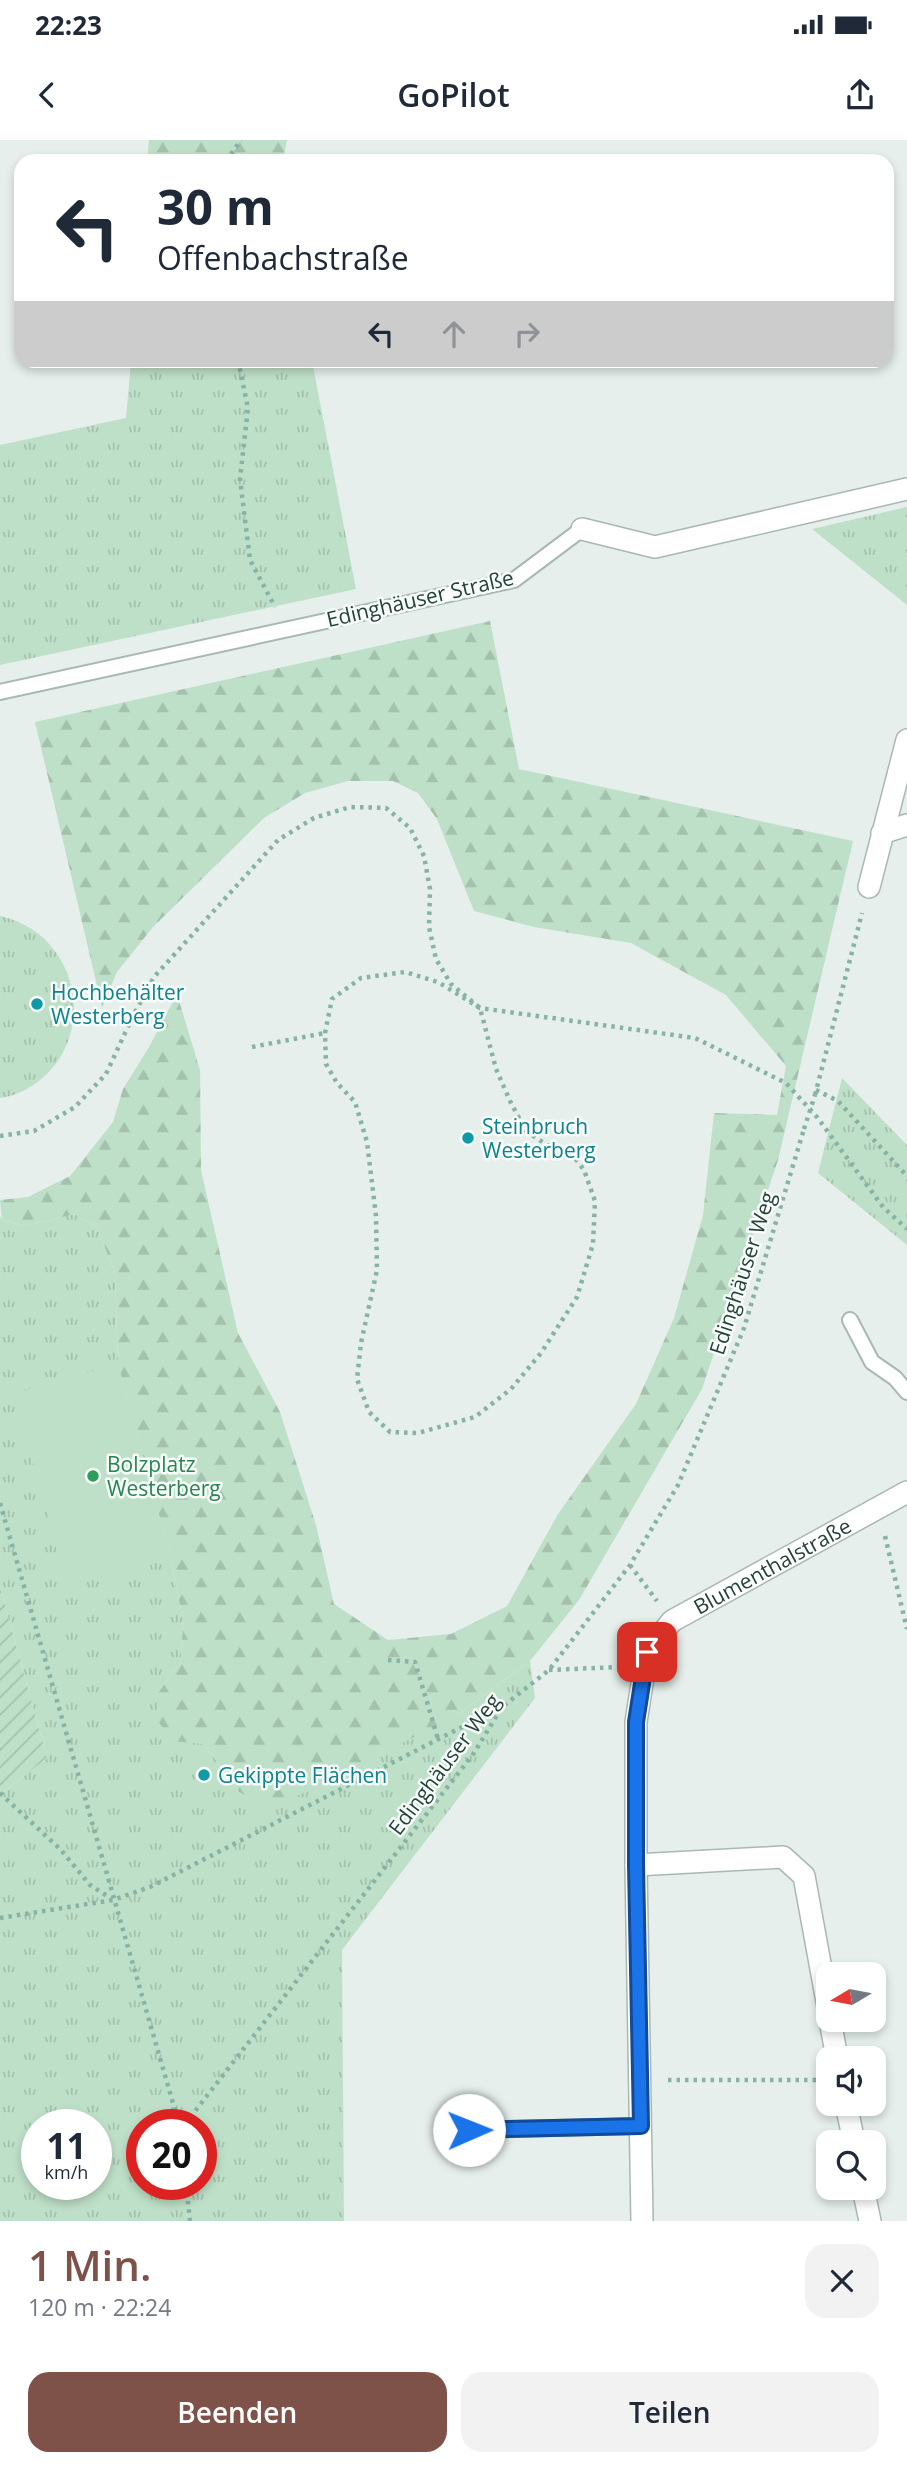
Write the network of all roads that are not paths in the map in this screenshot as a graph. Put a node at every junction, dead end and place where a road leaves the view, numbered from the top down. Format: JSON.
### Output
{"nodes":[{"id":1,"x":907,"y":489,"type":"edge"},
{"id":2,"x":582,"y":529,"type":"joint"},
{"id":3,"x":0,"y":692,"type":"edge"},
{"id":4,"x":907,"y":740,"type":"edge"},
{"id":5,"x":907,"y":825,"type":"edge"},
{"id":6,"x":883,"y":833,"type":"junction"},
{"id":7,"x":869,"y":887,"type":"road end"},
{"id":8,"x":850,"y":1320,"type":"dead end"},
{"id":9,"x":907,"y":1392,"type":"edge"},
{"id":10,"x":907,"y":1492,"type":"edge"},
{"id":11,"x":636,"y":1865,"type":"junction"},
{"id":12,"x":820,"y":1962,"type":"edge"},
{"id":13,"x":641,"y":2126,"type":"junction"},
{"id":14,"x":469,"y":2130,"type":"dead end"},
{"id":15,"x":866,"y":2200,"type":"edge"},
{"id":16,"x":642,"y":2221,"type":"edge"},
{"id":17,"x":870,"y":2221,"type":"edge"}],
"edges":[{"from":1,"to":2,"type":"street","name":"Edinghäuser Straße"},
{"from":2,"to":3,"type":"lane","name":"Edinghäuser Straße"},
{"from":4,"to":6,"type":"street"},
{"from":5,"to":6,"type":"street"},
{"from":6,"to":7,"type":"street"},
{"from":8,"to":9,"type":"lane"},
{"from":10,"to":11,"type":"street","name":"Blumenthalstraße"},
{"from":11,"to":12,"type":"street"},
{"from":11,"to":13,"type":"street"},
{"from":13,"to":14,"type":"lane"},
{"from":13,"to":16,"type":"street"},
{"from":15,"to":17,"type":"street"}]}
